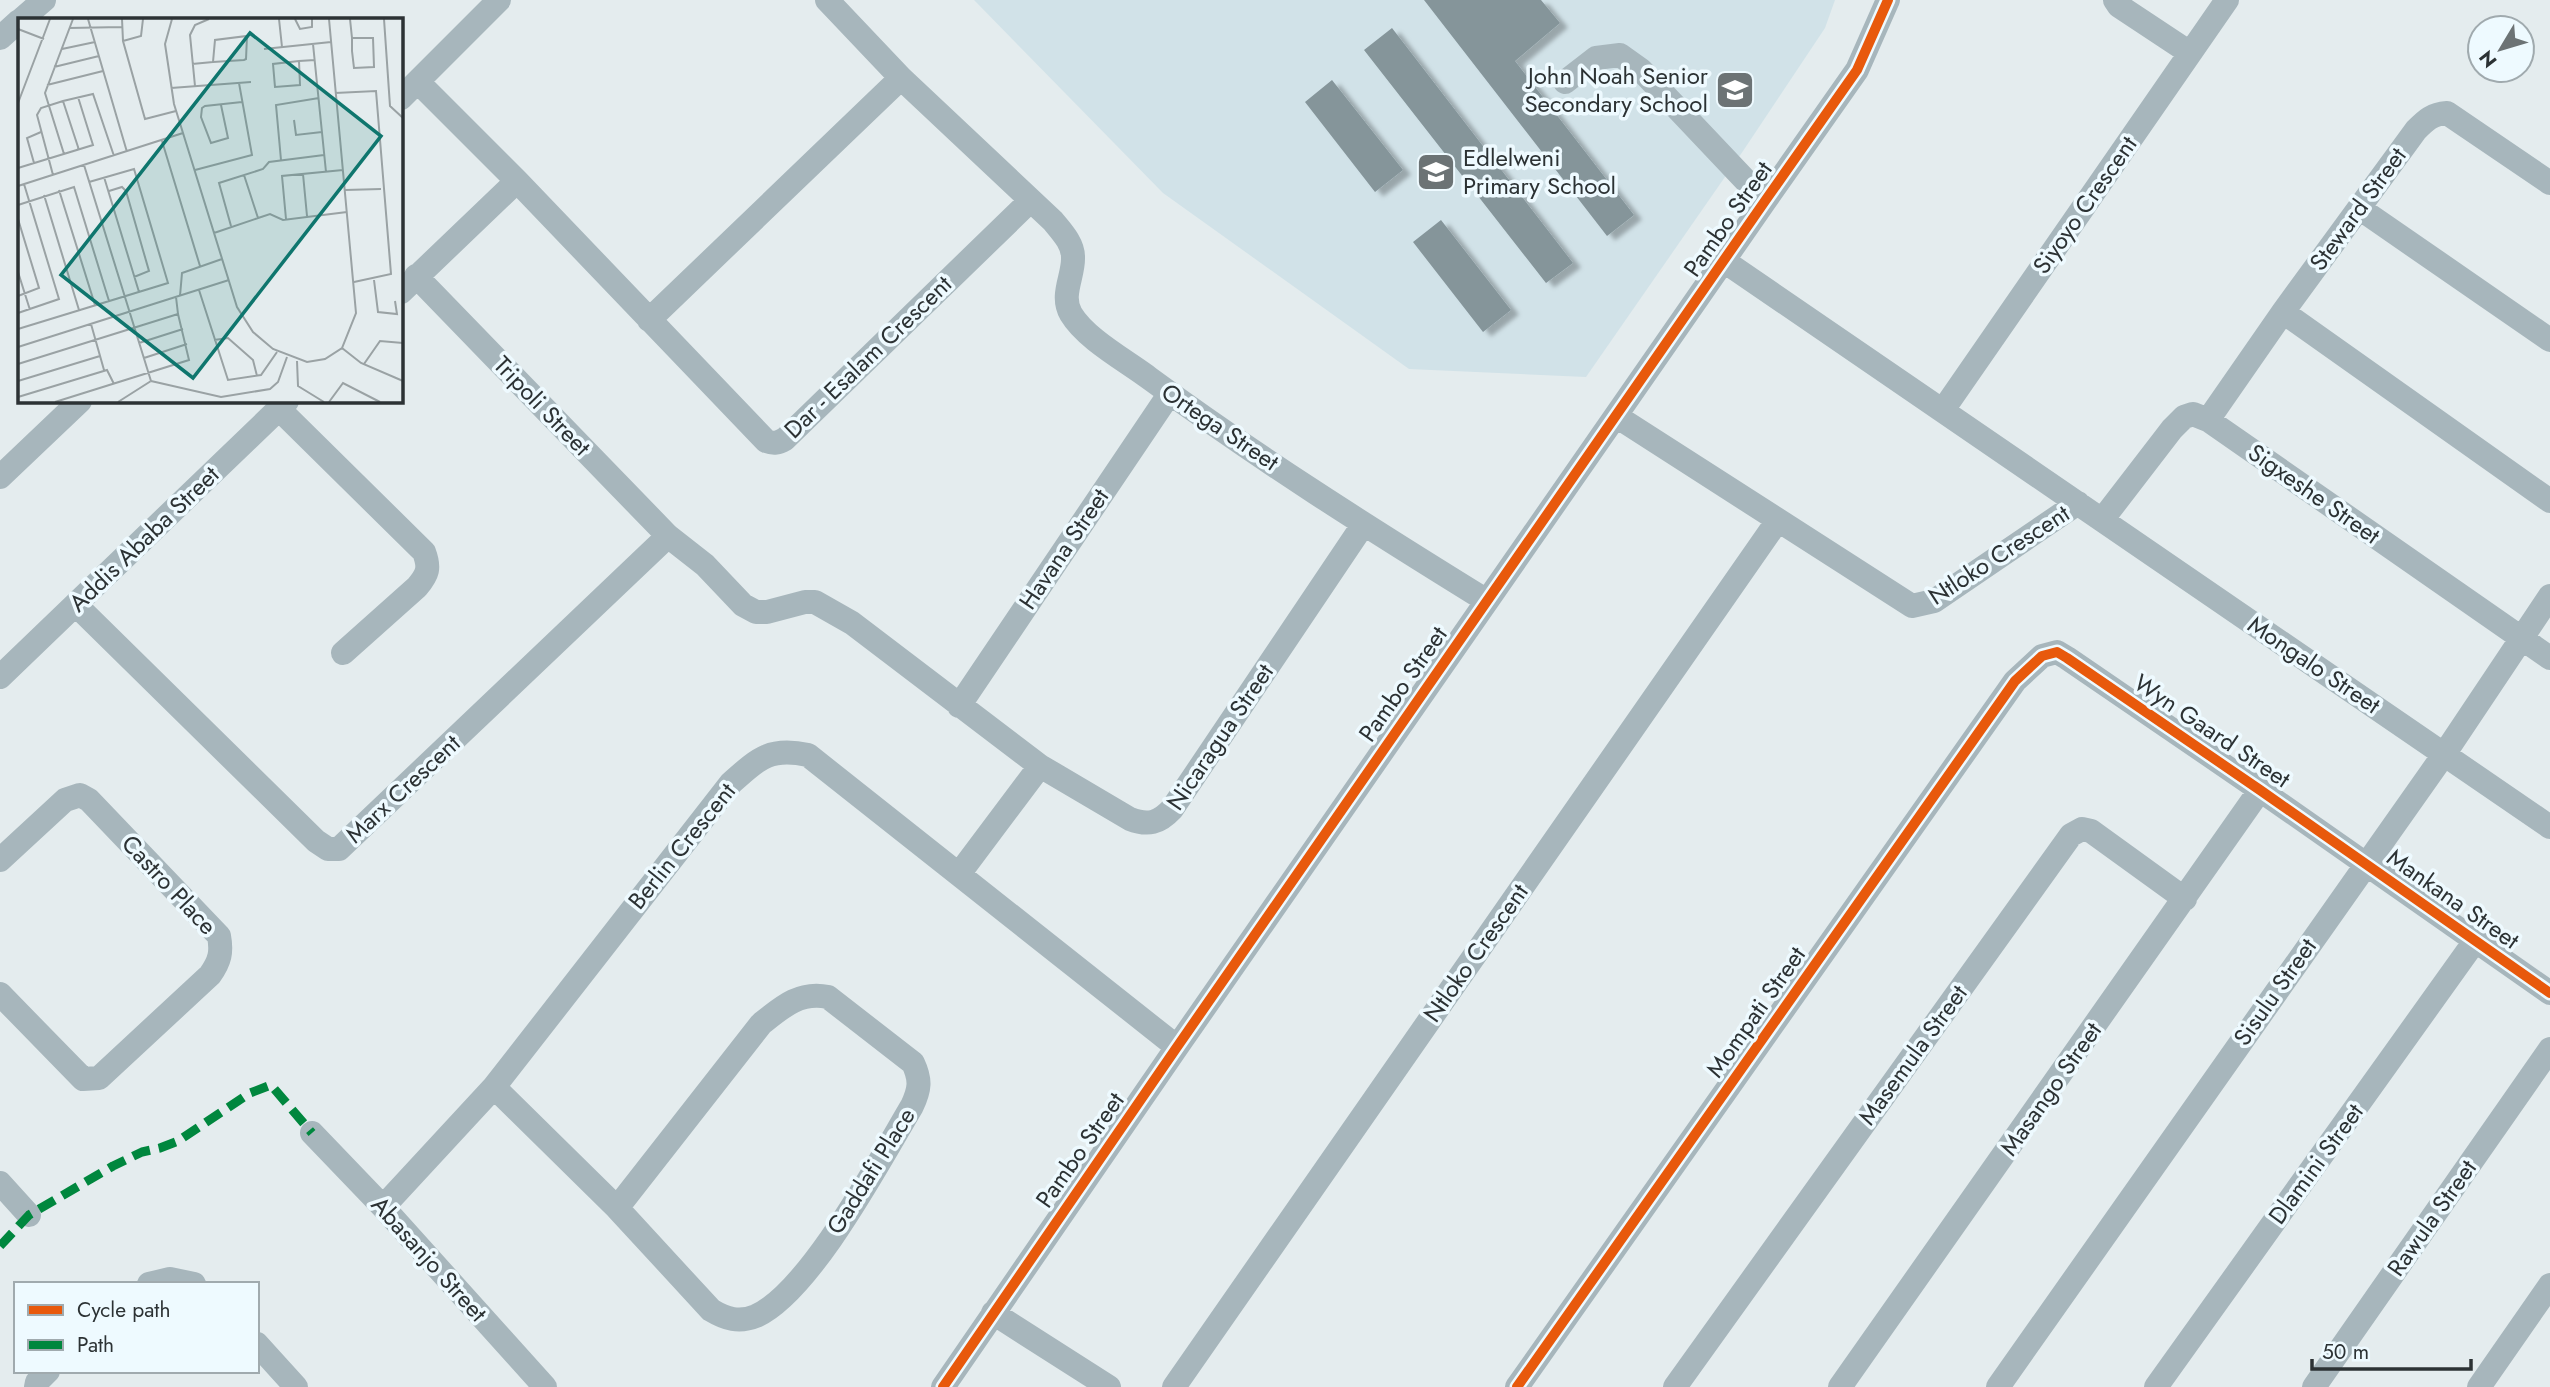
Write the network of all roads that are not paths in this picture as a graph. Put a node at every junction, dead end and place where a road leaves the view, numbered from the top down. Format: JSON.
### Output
{"nodes":[{"id":1,"x":44,"y":0,"type":"edge"},
{"id":2,"x":499,"y":0,"type":"edge"},
{"id":3,"x":827,"y":0,"type":"edge"},
{"id":4,"x":1888,"y":0,"type":"edge"},
{"id":5,"x":2115,"y":0,"type":"edge"},
{"id":6,"x":2227,"y":0,"type":"edge"},
{"id":7,"x":22,"y":18,"type":"edge"},
{"id":8,"x":18,"y":22,"type":"edge"},
{"id":9,"x":0,"y":38,"type":"edge"},
{"id":10,"x":2190,"y":54,"type":"junction"},
{"id":11,"x":901,"y":78,"type":"junction"},
{"id":12,"x":1565,"y":82,"type":"dead end"},
{"id":13,"x":409,"y":90,"type":"edge"},
{"id":14,"x":517,"y":181,"type":"junction"},
{"id":15,"x":2550,"y":183,"type":"edge"},
{"id":16,"x":1030,"y":201,"type":"junction"},
{"id":17,"x":1765,"y":201,"type":"junction"},
{"id":18,"x":2359,"y":208,"type":"junction"},
{"id":19,"x":1724,"y":261,"type":"junction"},
{"id":20,"x":409,"y":284,"type":"edge"},
{"id":21,"x":2283,"y":312,"type":"junction"},
{"id":22,"x":649,"y":320,"type":"junction"},
{"id":23,"x":2550,"y":340,"type":"edge"},
{"id":24,"x":1170,"y":393,"type":"junction"},
{"id":25,"x":79,"y":402,"type":"edge"},
{"id":26,"x":283,"y":405,"type":"edge"},
{"id":27,"x":1942,"y":410,"type":"junction"},
{"id":28,"x":1616,"y":416,"type":"junction"},
{"id":29,"x":2208,"y":420,"type":"junction"},
{"id":30,"x":0,"y":477,"type":"edge"},
{"id":31,"x":2550,"y":501,"type":"edge"},
{"id":32,"x":2078,"y":503,"type":"junction"},
{"id":33,"x":1778,"y":520,"type":"junction"},
{"id":34,"x":2102,"y":520,"type":"junction"},
{"id":35,"x":1363,"y":525,"type":"junction"},
{"id":36,"x":668,"y":536,"type":"junction"},
{"id":37,"x":2550,"y":596,"type":"edge"},
{"id":38,"x":1487,"y":601,"type":"junction"},
{"id":39,"x":76,"y":605,"type":"junction"},
{"id":40,"x":2521,"y":638,"type":"junction"},
{"id":41,"x":343,"y":653,"type":"dead end"},
{"id":42,"x":2550,"y":658,"type":"edge"},
{"id":43,"x":2032,"y":664,"type":"joint"},
{"id":44,"x":0,"y":677,"type":"edge"},
{"id":45,"x":959,"y":706,"type":"junction"},
{"id":46,"x":2445,"y":753,"type":"junction"},
{"id":47,"x":1040,"y":766,"type":"junction"},
{"id":48,"x":2260,"y":790,"type":"junction"},
{"id":49,"x":2550,"y":827,"type":"edge"},
{"id":50,"x":0,"y":860,"type":"edge"},
{"id":51,"x":2365,"y":864,"type":"junction"},
{"id":52,"x":959,"y":874,"type":"junction"},
{"id":53,"x":2185,"y":899,"type":"junction"},
{"id":54,"x":2475,"y":941,"type":"junction"},
{"id":55,"x":2550,"y":993,"type":"edge"},
{"id":56,"x":0,"y":994,"type":"edge"},
{"id":57,"x":1177,"y":1046,"type":"junction"},
{"id":58,"x":2550,"y":1049,"type":"edge"},
{"id":59,"x":494,"y":1087,"type":"junction"},
{"id":60,"x":312,"y":1133,"type":"dead end"},
{"id":61,"x":0,"y":1183,"type":"edge"},
{"id":62,"x":383,"y":1207,"type":"junction"},
{"id":63,"x":617,"y":1208,"type":"junction"},
{"id":64,"x":29,"y":1215,"type":"dead end"},
{"id":65,"x":157,"y":1282,"type":"edge"},
{"id":66,"x":184,"y":1282,"type":"edge"},
{"id":67,"x":2550,"y":1285,"type":"edge"},
{"id":68,"x":993,"y":1313,"type":"junction"},
{"id":69,"x":259,"y":1346,"type":"edge"},
{"id":70,"x":46,"y":1373,"type":"edge"},
{"id":71,"x":36,"y":1387,"type":"edge"},
{"id":72,"x":296,"y":1387,"type":"edge"},
{"id":73,"x":545,"y":1387,"type":"edge"},
{"id":74,"x":943,"y":1387,"type":"edge"},
{"id":75,"x":1109,"y":1387,"type":"edge"},
{"id":76,"x":1174,"y":1387,"type":"edge"},
{"id":77,"x":1517,"y":1387,"type":"edge"},
{"id":78,"x":1675,"y":1387,"type":"edge"},
{"id":79,"x":1840,"y":1387,"type":"edge"},
{"id":80,"x":1998,"y":1387,"type":"edge"},
{"id":81,"x":2156,"y":1387,"type":"edge"},
{"id":82,"x":2314,"y":1387,"type":"edge"},
{"id":83,"x":2479,"y":1387,"type":"edge"}],
"edges":[{"from":1,"to":7,"type":"street"},
{"from":2,"to":13,"type":"street"},
{"from":3,"to":11,"type":"street"},
{"from":4,"to":17,"type":"street","name":"Pambo Street"},
{"from":5,"to":10,"type":"street"},
{"from":6,"to":10,"type":"street","name":"Siyoyo Crescent"},
{"from":8,"to":9,"type":"street"},
{"from":10,"to":27,"type":"street","name":"Siyoyo Crescent"},
{"from":11,"to":16,"type":"street"},
{"from":11,"to":22,"type":"street"},
{"from":12,"to":17,"type":"street"},
{"from":13,"to":14,"type":"street","name":"Dar - Esalam Crescent"},
{"from":14,"to":20,"type":"street"},
{"from":14,"to":22,"type":"street","name":"Dar - Esalam Crescent"},
{"from":15,"to":18,"type":"street","name":"Steward Street"},
{"from":16,"to":22,"type":"street","name":"Dar - Esalam Crescent"},
{"from":16,"to":24,"type":"street","name":"Ortega Street"},
{"from":17,"to":19,"type":"street","name":"Pambo Street"},
{"from":18,"to":21,"type":"street","name":"Steward Street"},
{"from":18,"to":23,"type":"street"},
{"from":19,"to":27,"type":"street"},
{"from":19,"to":28,"type":"street","name":"Pambo Street"},
{"from":20,"to":36,"type":"street","name":"Tripoli Street"},
{"from":21,"to":29,"type":"street","name":"Steward Street"},
{"from":21,"to":31,"type":"street"},
{"from":24,"to":35,"type":"street","name":"Ortega Street"},
{"from":24,"to":45,"type":"street","name":"Havana Street"},
{"from":25,"to":30,"type":"street"},
{"from":26,"to":39,"type":"street","name":"Addis Ababa Street"},
{"from":26,"to":41,"type":"street"},
{"from":27,"to":32,"type":"street"},
{"from":28,"to":33,"type":"street","name":"Ntloko Crescent"},
{"from":28,"to":38,"type":"street","name":"Pambo Street"},
{"from":29,"to":34,"type":"street"},
{"from":29,"to":40,"type":"street","name":"Sigxeshe Street"},
{"from":32,"to":33,"type":"street","name":"Ntloko Crescent"},
{"from":32,"to":34,"type":"street","name":"Mongalo Street"},
{"from":33,"to":76,"type":"street","name":"Ntloko Crescent"},
{"from":34,"to":46,"type":"street","name":"Mongalo Street"},
{"from":35,"to":38,"type":"street","name":"Ortega Street"},
{"from":35,"to":47,"type":"street","name":"Nicaragua Street"},
{"from":36,"to":39,"type":"street","name":"Marx Crescent"},
{"from":36,"to":45,"type":"street","name":"Tripoli Street"},
{"from":37,"to":40,"type":"street","name":"Sisulu Street"},
{"from":38,"to":57,"type":"street","name":"Pambo Street"},
{"from":39,"to":44,"type":"street","name":"Addis Ababa Street"},
{"from":40,"to":42,"type":"street","name":"Sigxeshe Street"},
{"from":40,"to":46,"type":"street","name":"Sisulu Street"},
{"from":43,"to":48,"type":"street","name":"Wyn Gaard Street"},
{"from":43,"to":77,"type":"street","name":"Mompati Street"},
{"from":45,"to":47,"type":"street","name":"Nicaragua Street"},
{"from":46,"to":49,"type":"street","name":"Mongalo Street"},
{"from":46,"to":51,"type":"street","name":"Sisulu Street"},
{"from":47,"to":52,"type":"street"},
{"from":48,"to":51,"type":"street","name":"Wyn Gaard Street"},
{"from":48,"to":53,"type":"street","name":"Masango Street"},
{"from":50,"to":56,"type":"street","name":"Castro Place"},
{"from":51,"to":54,"type":"street","name":"Mankana Street"},
{"from":51,"to":80,"type":"street","name":"Sisulu Street"},
{"from":52,"to":57,"type":"street","name":"Berlin Crescent"},
{"from":52,"to":59,"type":"street","name":"Berlin Crescent"},
{"from":53,"to":78,"type":"street","name":"Masemula Street"},
{"from":53,"to":79,"type":"street","name":"Masango Street"},
{"from":54,"to":55,"type":"street","name":"Mankana Street"},
{"from":54,"to":81,"type":"street","name":"Dlamini Street"},
{"from":57,"to":68,"type":"street","name":"Pambo Street"},
{"from":58,"to":82,"type":"street","name":"Rawula Street"},
{"from":59,"to":62,"type":"street","name":"Berlin Crescent"},
{"from":59,"to":63,"type":"street","name":"Gaddafi Place"},
{"from":60,"to":62,"type":"street","name":"Abasanjo Street"},
{"from":61,"to":64,"type":"street"},
{"from":62,"to":73,"type":"street","name":"Abasanjo Street"},
{"from":63,"to":63,"type":"street","name":"Gaddafi Place"},
{"from":65,"to":66,"type":"street"},
{"from":67,"to":83,"type":"street"},
{"from":68,"to":74,"type":"street","name":"Pambo Street"},
{"from":68,"to":75,"type":"street"},
{"from":69,"to":72,"type":"street"},
{"from":70,"to":71,"type":"street"}]}
